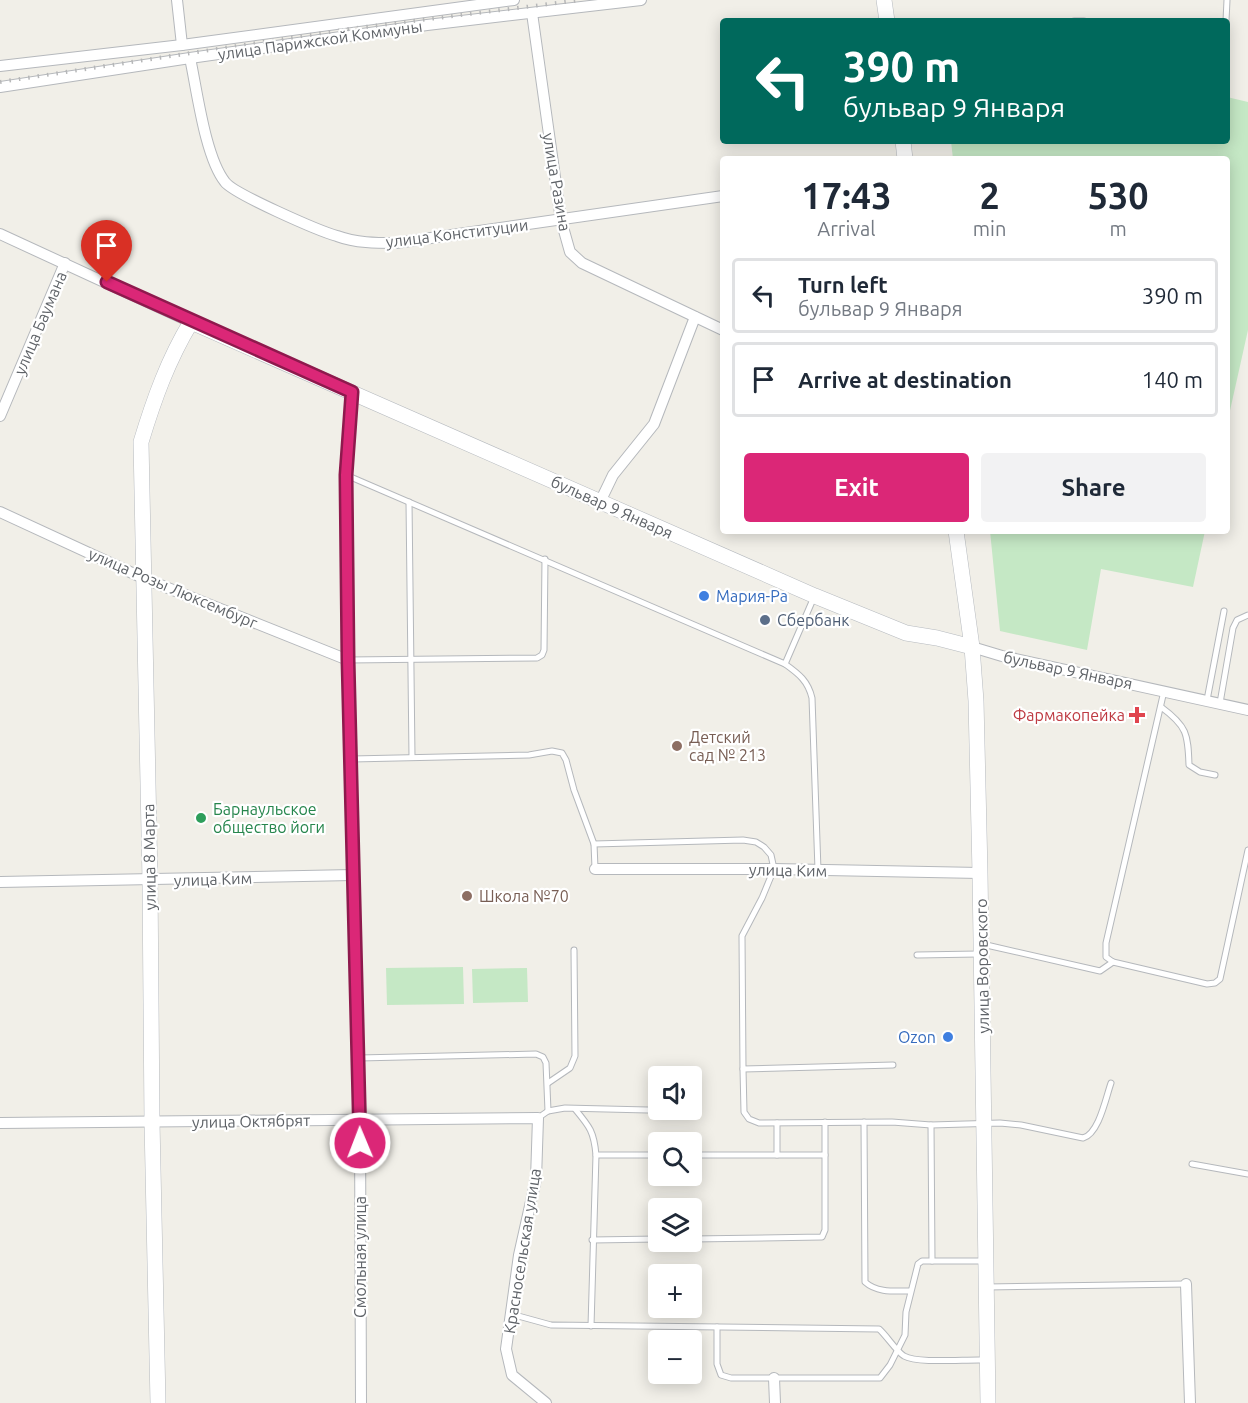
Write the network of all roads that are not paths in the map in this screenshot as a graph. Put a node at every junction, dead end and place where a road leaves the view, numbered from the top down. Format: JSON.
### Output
{"nodes":[{"id":1,"x":177,"y":0,"type":"edge"},
{"id":2,"x":514,"y":0,"type":"edge"},
{"id":3,"x":641,"y":0,"type":"edge"},
{"id":4,"x":884,"y":0,"type":"edge"},
{"id":5,"x":1227,"y":0,"type":"edge"},
{"id":6,"x":532,"y":13,"type":"junction"},
{"id":7,"x":887,"y":18,"type":"edge"},
{"id":8,"x":1227,"y":18,"type":"edge"},
{"id":9,"x":182,"y":45,"type":"junction"},
{"id":10,"x":190,"y":58,"type":"junction"},
{"id":11,"x":0,"y":66,"type":"edge"},
{"id":12,"x":0,"y":87,"type":"edge"},
{"id":13,"x":720,"y":195,"type":"edge"},
{"id":14,"x":561,"y":220,"type":"junction"},
{"id":15,"x":0,"y":234,"type":"edge"},
{"id":16,"x":65,"y":263,"type":"junction"},
{"id":17,"x":695,"y":317,"type":"junction"},
{"id":18,"x":191,"y":322,"type":"junction"},
{"id":19,"x":720,"y":329,"type":"edge"},
{"id":20,"x":352,"y":392,"type":"junction"},
{"id":21,"x":0,"y":416,"type":"edge"},
{"id":22,"x":346,"y":475,"type":"junction"},
{"id":23,"x":409,"y":502,"type":"junction"},
{"id":24,"x":600,"y":502,"type":"junction"},
{"id":25,"x":0,"y":512,"type":"edge"},
{"id":26,"x":956,"y":534,"type":"edge"},
{"id":27,"x":545,"y":559,"type":"junction"},
{"id":28,"x":143,"y":578,"type":"junction"},
{"id":29,"x":814,"y":596,"type":"junction"},
{"id":30,"x":1224,"y":611,"type":"dead end"},
{"id":31,"x":1248,"y":615,"type":"edge"},
{"id":32,"x":972,"y":647,"type":"junction"},
{"id":33,"x":410,"y":658,"type":"junction"},
{"id":34,"x":348,"y":660,"type":"junction"},
{"id":35,"x":785,"y":664,"type":"junction"},
{"id":36,"x":1164,"y":691,"type":"junction"},
{"id":37,"x":1206,"y":700,"type":"junction"},
{"id":38,"x":1220,"y":703,"type":"junction"},
{"id":39,"x":1161,"y":707,"type":"junction"},
{"id":40,"x":1248,"y":710,"type":"edge"},
{"id":41,"x":412,"y":758,"type":"junction"},
{"id":42,"x":352,"y":759,"type":"junction"},
{"id":43,"x":1215,"y":775,"type":"dead end"},
{"id":44,"x":594,"y":844,"type":"junction"},
{"id":45,"x":1248,"y":850,"type":"edge"},
{"id":46,"x":595,"y":869,"type":"joint"},
{"id":47,"x":774,"y":869,"type":"junction"},
{"id":48,"x":818,"y":870,"type":"junction"},
{"id":49,"x":980,"y":873,"type":"junction"},
{"id":50,"x":353,"y":875,"type":"junction"},
{"id":51,"x":150,"y":881,"type":"junction"},
{"id":52,"x":0,"y":882,"type":"edge"},
{"id":53,"x":981,"y":949,"type":"junction"},
{"id":54,"x":574,"y":950,"type":"dead end"},
{"id":55,"x":917,"y":955,"type":"dead end"},
{"id":56,"x":1113,"y":962,"type":"junction"},
{"id":57,"x":357,"y":1058,"type":"junction"},
{"id":58,"x":893,"y":1065,"type":"dead end"},
{"id":59,"x":743,"y":1069,"type":"junction"},
{"id":60,"x":548,"y":1083,"type":"junction"},
{"id":61,"x":1111,"y":1083,"type":"dead end"},
{"id":62,"x":575,"y":1109,"type":"junction"},
{"id":63,"x":648,"y":1110,"type":"edge"},
{"id":64,"x":548,"y":1111,"type":"junction"},
{"id":65,"x":538,"y":1118,"type":"junction"},
{"id":66,"x":360,"y":1119,"type":"junction"},
{"id":67,"x":152,"y":1122,"type":"junction"},
{"id":68,"x":825,"y":1122,"type":"junction"},
{"id":69,"x":864,"y":1122,"type":"junction"},
{"id":70,"x":0,"y":1123,"type":"edge"},
{"id":71,"x":777,"y":1123,"type":"junction"},
{"id":72,"x":984,"y":1123,"type":"junction"},
{"id":73,"x":931,"y":1125,"type":"junction"},
{"id":74,"x":596,"y":1155,"type":"junction"},
{"id":75,"x":648,"y":1155,"type":"edge"},
{"id":76,"x":702,"y":1155,"type":"edge"},
{"id":77,"x":777,"y":1155,"type":"junction"},
{"id":78,"x":825,"y":1155,"type":"junction"},
{"id":79,"x":1192,"y":1164,"type":"dead end"},
{"id":80,"x":1248,"y":1174,"type":"edge"},
{"id":81,"x":648,"y":1239,"type":"edge"},
{"id":82,"x":702,"y":1239,"type":"edge"},
{"id":83,"x":592,"y":1240,"type":"junction"},
{"id":84,"x":932,"y":1261,"type":"junction"},
{"id":85,"x":986,"y":1261,"type":"junction"},
{"id":86,"x":1186,"y":1284,"type":"joint"},
{"id":87,"x":986,"y":1287,"type":"junction"},
{"id":88,"x":910,"y":1291,"type":"junction"},
{"id":89,"x":511,"y":1314,"type":"junction"},
{"id":90,"x":591,"y":1326,"type":"junction"},
{"id":91,"x":717,"y":1327,"type":"junction"},
{"id":92,"x":897,"y":1349,"type":"junction"},
{"id":93,"x":987,"y":1360,"type":"junction"},
{"id":94,"x":774,"y":1378,"type":"junction"},
{"id":95,"x":158,"y":1403,"type":"edge"},
{"id":96,"x":361,"y":1403,"type":"edge"},
{"id":97,"x":546,"y":1403,"type":"edge"},
{"id":98,"x":775,"y":1403,"type":"edge"},
{"id":99,"x":988,"y":1403,"type":"edge"},
{"id":100,"x":1190,"y":1403,"type":"edge"}],
"edges":[{"from":1,"to":9,"type":"street"},
{"from":2,"to":9,"type":"street","name":"улица Парижской Коммуны"},
{"from":3,"to":6,"type":"street","name":"улица Парижской Коммуны"},
{"from":4,"to":7,"type":"main road"},
{"from":5,"to":8,"type":"lane"},
{"from":6,"to":10,"type":"street","name":"улица Парижской Коммуны"},
{"from":6,"to":14,"type":"street","name":"улица Разина"},
{"from":9,"to":11,"type":"street","name":"улица Парижской Коммуны"},
{"from":10,"to":12,"type":"street","name":"улица Парижской Коммуны"},
{"from":10,"to":14,"type":"street","name":"улица Конституции"},
{"from":13,"to":14,"type":"street","name":"улица Конституции"},
{"from":14,"to":17,"type":"street","name":"улица Разина"},
{"from":15,"to":16,"type":"street","name":"бульвар 9 Января"},
{"from":16,"to":18,"type":"street","name":"бульвар 9 Января"},
{"from":16,"to":21,"type":"street","name":"улица Баумана"},
{"from":17,"to":19,"type":"street","name":"улица Разина"},
{"from":17,"to":24,"type":"street"},
{"from":18,"to":20,"type":"main road","name":"бульвар 9 Января"},
{"from":18,"to":28,"type":"main road","name":"улица 8 Марта"},
{"from":20,"to":22,"type":"street","name":"Смольная улица"},
{"from":20,"to":24,"type":"main road","name":"бульвар 9 Января"},
{"from":22,"to":23,"type":"lane"},
{"from":22,"to":34,"type":"street","name":"Смольная улица"},
{"from":23,"to":27,"type":"lane"},
{"from":23,"to":33,"type":"lane"},
{"from":24,"to":29,"type":"main road","name":"бульвар 9 Января"},
{"from":25,"to":28,"type":"street","name":"улица Розы Люксембург"},
{"from":26,"to":32,"type":"main road","name":"улица Воровского"},
{"from":27,"to":33,"type":"lane"},
{"from":27,"to":35,"type":"lane"},
{"from":28,"to":34,"type":"street","name":"улица Розы Люксембург"},
{"from":28,"to":51,"type":"main road","name":"улица 8 Марта"},
{"from":29,"to":32,"type":"main road","name":"бульвар 9 Января"},
{"from":29,"to":35,"type":"lane"},
{"from":30,"to":37,"type":"lane"},
{"from":31,"to":38,"type":"lane"},
{"from":32,"to":36,"type":"street","name":"бульвар 9 Января"},
{"from":32,"to":49,"type":"main road","name":"улица Воровского"},
{"from":33,"to":34,"type":"lane"},
{"from":33,"to":41,"type":"lane"},
{"from":34,"to":42,"type":"street","name":"Смольная улица"},
{"from":35,"to":48,"type":"lane"},
{"from":36,"to":37,"type":"street","name":"бульвар 9 Января"},
{"from":36,"to":39,"type":"lane"},
{"from":37,"to":38,"type":"street","name":"бульвар 9 Января"},
{"from":38,"to":40,"type":"street","name":"бульвар 9 Января"},
{"from":39,"to":43,"type":"lane"},
{"from":39,"to":56,"type":"lane"},
{"from":41,"to":42,"type":"lane"},
{"from":41,"to":44,"type":"lane"},
{"from":42,"to":50,"type":"street","name":"Смольная улица"},
{"from":44,"to":46,"type":"lane"},
{"from":44,"to":47,"type":"lane"},
{"from":45,"to":56,"type":"lane"},
{"from":46,"to":47,"type":"street","name":"улица Ким"},
{"from":47,"to":48,"type":"street","name":"улица Ким"},
{"from":47,"to":59,"type":"lane"},
{"from":48,"to":49,"type":"street","name":"улица Ким"},
{"from":49,"to":53,"type":"main road","name":"улица Воровского"},
{"from":50,"to":51,"type":"street","name":"улица Ким"},
{"from":50,"to":57,"type":"street","name":"Смольная улица"},
{"from":51,"to":52,"type":"street","name":"улица Ким"},
{"from":51,"to":67,"type":"main road","name":"улица 8 Марта"},
{"from":53,"to":55,"type":"lane"},
{"from":53,"to":56,"type":"lane"},
{"from":53,"to":72,"type":"main road","name":"улица Воровского"},
{"from":54,"to":60,"type":"lane"},
{"from":57,"to":60,"type":"lane"},
{"from":57,"to":66,"type":"street","name":"Смольная улица"},
{"from":58,"to":59,"type":"lane"},
{"from":59,"to":71,"type":"lane"},
{"from":60,"to":64,"type":"lane"},
{"from":61,"to":72,"type":"lane"},
{"from":62,"to":63,"type":"lane"},
{"from":62,"to":64,"type":"lane"},
{"from":62,"to":74,"type":"lane"},
{"from":64,"to":65,"type":"lane"},
{"from":65,"to":66,"type":"street","name":"улица Октябрят"},
{"from":65,"to":89,"type":"street","name":"Красносельская улица"},
{"from":66,"to":67,"type":"street","name":"улица Октябрят"},
{"from":66,"to":96,"type":"street","name":"Смольная улица"},
{"from":67,"to":70,"type":"street","name":"улица Октябрят"},
{"from":67,"to":95,"type":"main road","name":"улица 8 Марта"},
{"from":68,"to":69,"type":"lane"},
{"from":68,"to":71,"type":"lane"},
{"from":68,"to":78,"type":"lane"},
{"from":69,"to":73,"type":"lane"},
{"from":69,"to":88,"type":"lane"},
{"from":71,"to":77,"type":"lane"},
{"from":72,"to":73,"type":"lane"},
{"from":72,"to":85,"type":"main road","name":"улица Воровского"},
{"from":73,"to":84,"type":"lane"},
{"from":74,"to":75,"type":"lane"},
{"from":74,"to":83,"type":"lane"},
{"from":76,"to":77,"type":"lane"},
{"from":77,"to":78,"type":"lane"},
{"from":78,"to":82,"type":"lane"},
{"from":79,"to":80,"type":"lane"},
{"from":81,"to":83,"type":"lane"},
{"from":83,"to":90,"type":"lane"},
{"from":84,"to":85,"type":"lane"},
{"from":84,"to":88,"type":"lane"},
{"from":85,"to":87,"type":"main road","name":"улица Воровского"},
{"from":86,"to":87,"type":"lane"},
{"from":86,"to":100,"type":"street"},
{"from":87,"to":93,"type":"main road","name":"улица Воровского"},
{"from":88,"to":92,"type":"lane"},
{"from":89,"to":90,"type":"lane"},
{"from":89,"to":97,"type":"street","name":"Красносельская улица"},
{"from":90,"to":91,"type":"lane"},
{"from":91,"to":92,"type":"lane"},
{"from":91,"to":94,"type":"lane"},
{"from":92,"to":93,"type":"lane"},
{"from":92,"to":94,"type":"lane"},
{"from":93,"to":99,"type":"main road","name":"улица Воровского"},
{"from":94,"to":98,"type":"street"}]}
